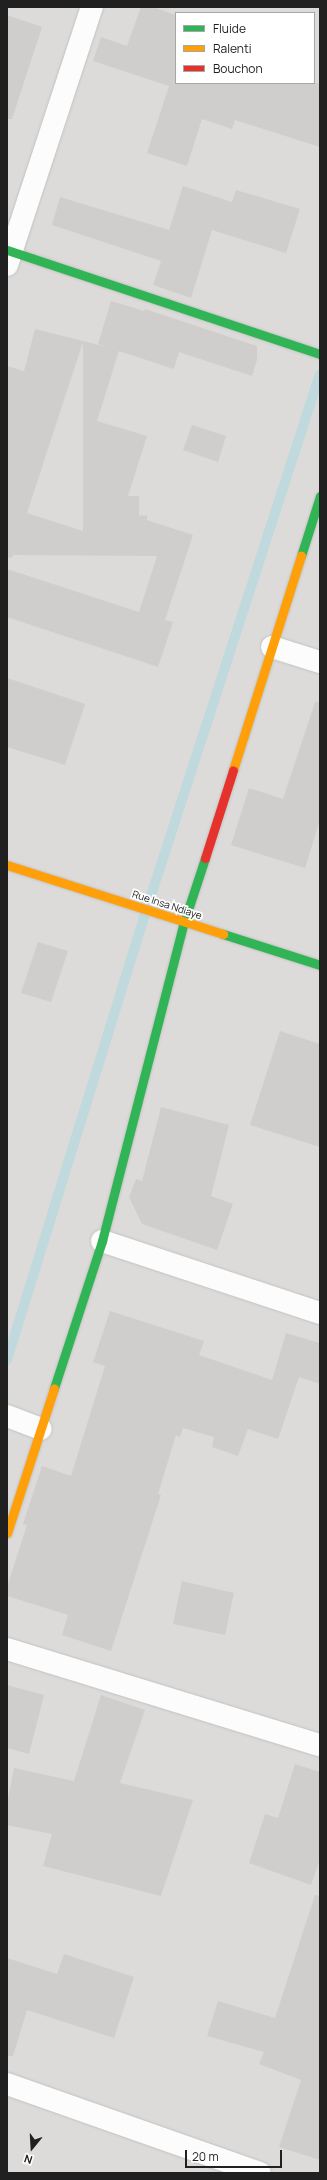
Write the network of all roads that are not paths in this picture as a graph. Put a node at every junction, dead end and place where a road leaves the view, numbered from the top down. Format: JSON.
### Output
{"nodes":[{"id":1,"x":92,"y":7,"type":"edge"},
{"id":2,"x":9,"y":255,"type":"edge"},
{"id":3,"x":320,"y":354,"type":"edge"},
{"id":4,"x":320,"y":496,"type":"edge"},
{"id":5,"x":272,"y":647,"type":"junction"},
{"id":6,"x":320,"y":662,"type":"edge"},
{"id":7,"x":7,"y":865,"type":"edge"},
{"id":8,"x":184,"y":922,"type":"junction"},
{"id":9,"x":320,"y":965,"type":"edge"},
{"id":10,"x":102,"y":1241,"type":"junction"},
{"id":11,"x":320,"y":1313,"type":"edge"},
{"id":12,"x":7,"y":1416,"type":"edge"},
{"id":13,"x":41,"y":1429,"type":"junction"},
{"id":14,"x":7,"y":1532,"type":"edge"},
{"id":15,"x":7,"y":1649,"type":"edge"},
{"id":16,"x":320,"y":1746,"type":"edge"},
{"id":17,"x":7,"y":2084,"type":"edge"},
{"id":18,"x":260,"y":2173,"type":"edge"}],
"edges":[{"from":1,"to":2,"type":"street"},
{"from":2,"to":3,"type":"street"},
{"from":4,"to":5,"type":"street"},
{"from":5,"to":6,"type":"street"},
{"from":5,"to":8,"type":"street"},
{"from":7,"to":8,"type":"street","name":"Rue Insa Ndiaye"},
{"from":8,"to":9,"type":"street","name":"Rue Insa Ndiaye"},
{"from":8,"to":10,"type":"street"},
{"from":10,"to":11,"type":"street"},
{"from":10,"to":13,"type":"street"},
{"from":12,"to":13,"type":"street"},
{"from":13,"to":14,"type":"street"},
{"from":15,"to":16,"type":"street"},
{"from":17,"to":18,"type":"street"}]}
